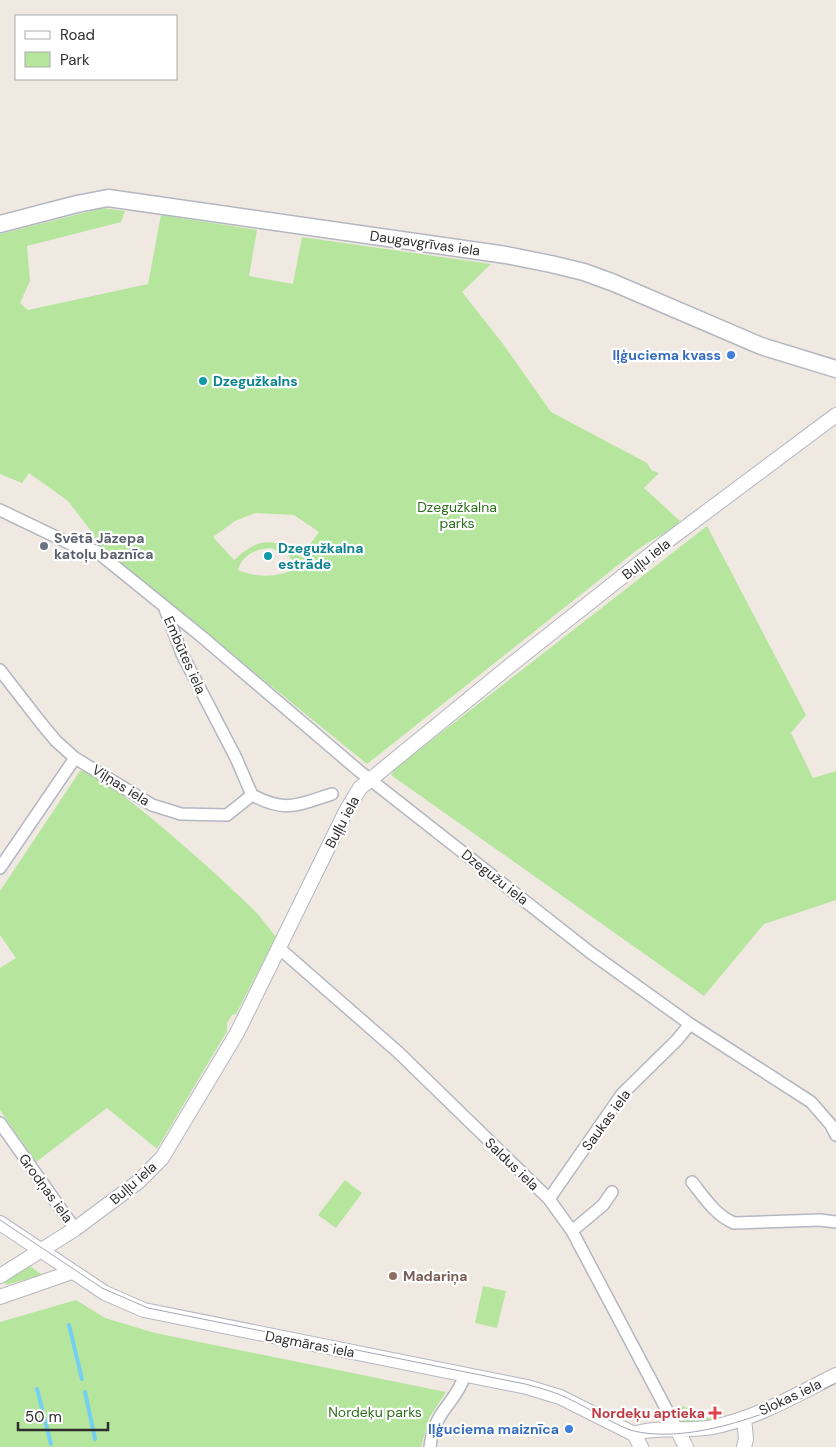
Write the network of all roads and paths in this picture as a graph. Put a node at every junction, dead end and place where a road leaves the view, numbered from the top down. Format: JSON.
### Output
{"nodes":[{"id":1,"x":0,"y":224,"type":"edge"},
{"id":2,"x":836,"y":369,"type":"edge"},
{"id":3,"x":836,"y":416,"type":"edge"},
{"id":4,"x":0,"y":510,"type":"edge"},
{"id":5,"x":163,"y":604,"type":"junction"},
{"id":6,"x":0,"y":670,"type":"edge"},
{"id":7,"x":75,"y":758,"type":"junction"},
{"id":8,"x":370,"y":780,"type":"junction"},
{"id":9,"x":252,"y":794,"type":"junction"},
{"id":10,"x":332,"y":794,"type":"dead end"},
{"id":11,"x":0,"y":868,"type":"edge"},
{"id":12,"x":280,"y":949,"type":"junction"},
{"id":13,"x":690,"y":1024,"type":"junction"},
{"id":14,"x":0,"y":1123,"type":"edge"},
{"id":15,"x":836,"y":1135,"type":"edge"},
{"id":16,"x":692,"y":1182,"type":"dead end"},
{"id":17,"x":612,"y":1192,"type":"dead end"},
{"id":18,"x":549,"y":1199,"type":"junction"},
{"id":19,"x":836,"y":1222,"type":"edge"},
{"id":20,"x":0,"y":1224,"type":"edge"},
{"id":21,"x":75,"y":1229,"type":"junction"},
{"id":22,"x":572,"y":1231,"type":"junction"},
{"id":23,"x":42,"y":1251,"type":"junction"},
{"id":24,"x":72,"y":1272,"type":"junction"},
{"id":25,"x":0,"y":1276,"type":"edge"},
{"id":26,"x":0,"y":1297,"type":"edge"},
{"id":27,"x":465,"y":1375,"type":"junction"},
{"id":28,"x":836,"y":1375,"type":"edge"},
{"id":29,"x":744,"y":1418,"type":"junction"},
{"id":30,"x":678,"y":1431,"type":"junction"},
{"id":31,"x":634,"y":1434,"type":"junction"},
{"id":32,"x":430,"y":1447,"type":"edge"},
{"id":33,"x":641,"y":1447,"type":"edge"},
{"id":34,"x":686,"y":1447,"type":"edge"},
{"id":35,"x":744,"y":1447,"type":"edge"}],
"edges":[{"from":1,"to":2,"type":"main road","name":"Daugavgrīvas iela"},
{"from":3,"to":8,"type":"street","name":"Buļļu iela"},
{"from":4,"to":5,"type":"street","name":"Embūtes iela"},
{"from":5,"to":8,"type":"street","name":"Dzegužu iela"},
{"from":5,"to":9,"type":"street","name":"Embūtes iela"},
{"from":6,"to":7,"type":"street","name":"Viļņas iela"},
{"from":7,"to":9,"type":"street","name":"Viļņas iela"},
{"from":7,"to":11,"type":"street"},
{"from":8,"to":12,"type":"street","name":"Buļļu iela"},
{"from":8,"to":13,"type":"street","name":"Dzegužu iela"},
{"from":9,"to":10,"type":"street"},
{"from":12,"to":18,"type":"street","name":"Saldus iela"},
{"from":12,"to":21,"type":"street","name":"Buļļu iela"},
{"from":13,"to":15,"type":"street","name":"Dzegužu iela"},
{"from":13,"to":18,"type":"street","name":"Saukas iela"},
{"from":14,"to":21,"type":"street","name":"Grodņas iela"},
{"from":16,"to":19,"type":"street"},
{"from":17,"to":22,"type":"street"},
{"from":18,"to":22,"type":"street","name":"Saldus iela"},
{"from":20,"to":23,"type":"street","name":"Dagmāras iela"},
{"from":21,"to":23,"type":"street","name":"Buļļu iela"},
{"from":22,"to":30,"type":"street","name":"Saldus iela"},
{"from":23,"to":24,"type":"street","name":"Dagmāras iela"},
{"from":23,"to":25,"type":"street","name":"Buļļu iela"},
{"from":24,"to":26,"type":"street"},
{"from":24,"to":27,"type":"street","name":"Dagmāras iela"},
{"from":27,"to":31,"type":"street","name":"Dagmāras iela"},
{"from":27,"to":32,"type":"street"},
{"from":28,"to":29,"type":"street","name":"Slokas iela"},
{"from":29,"to":30,"type":"street"},
{"from":29,"to":35,"type":"street","name":"Slokas iela"},
{"from":30,"to":31,"type":"street"},
{"from":30,"to":34,"type":"street"},
{"from":31,"to":33,"type":"street"}]}
